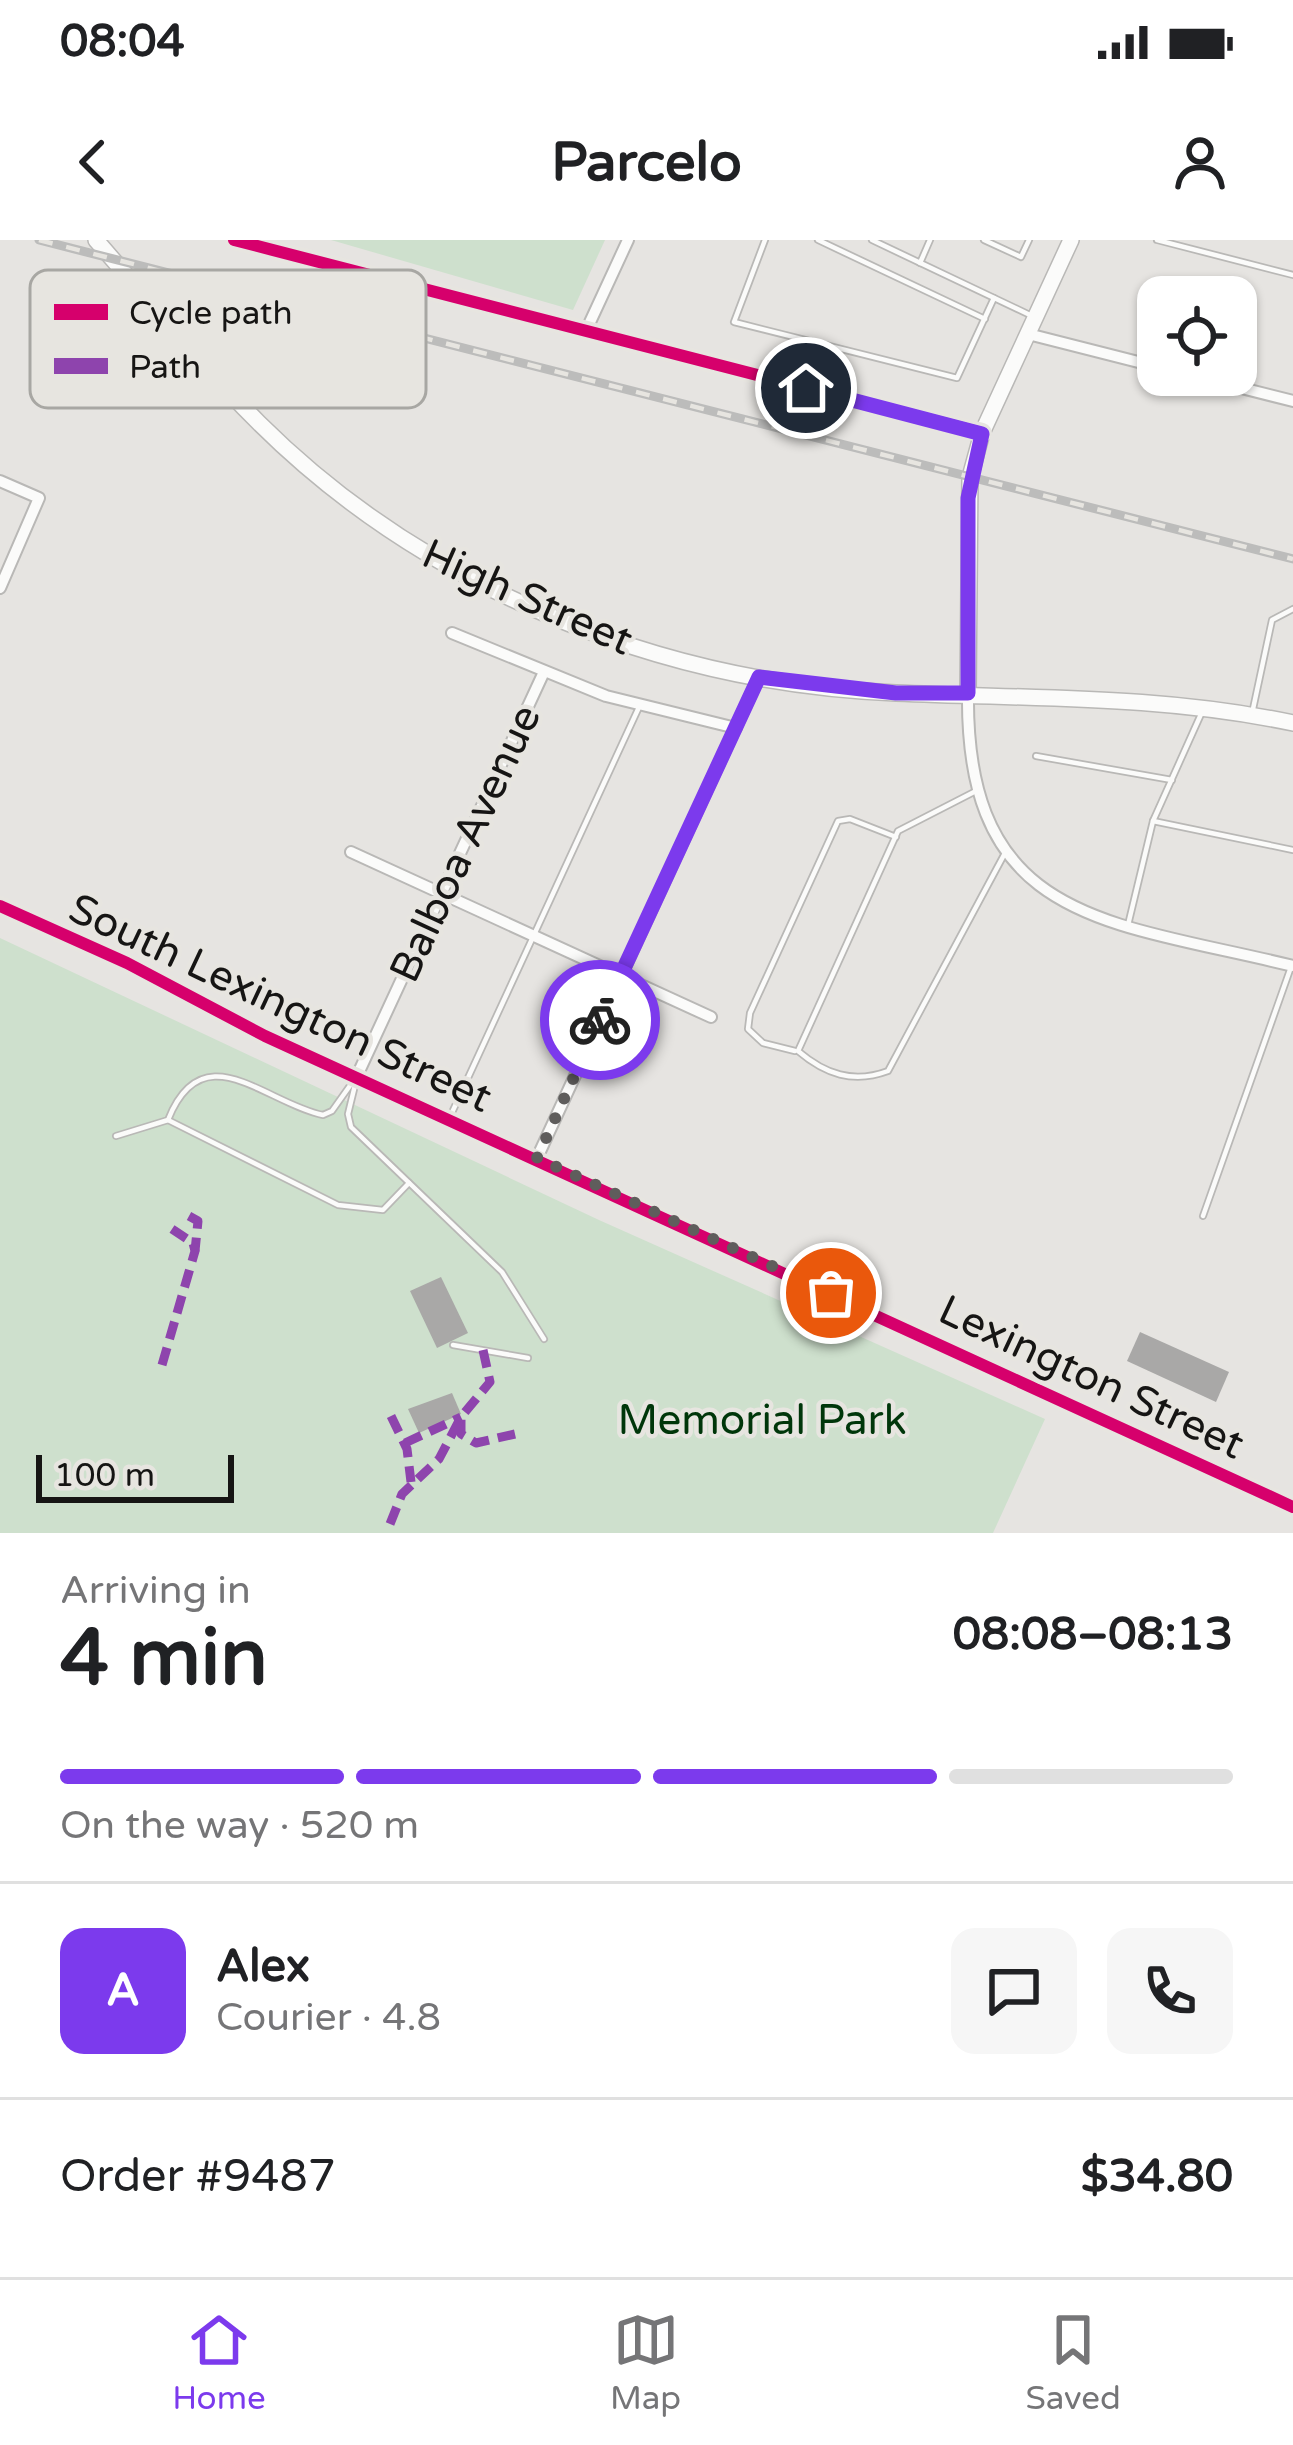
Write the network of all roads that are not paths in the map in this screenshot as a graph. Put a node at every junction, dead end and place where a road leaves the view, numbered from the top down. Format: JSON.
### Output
{"nodes":[{"id":1,"x":97,"y":240,"type":"edge"},
{"id":2,"x":234,"y":240,"type":"edge"},
{"id":3,"x":628,"y":240,"type":"edge"},
{"id":4,"x":765,"y":240,"type":"edge"},
{"id":5,"x":818,"y":240,"type":"edge"},
{"id":6,"x":872,"y":240,"type":"edge"},
{"id":7,"x":930,"y":240,"type":"edge"},
{"id":8,"x":984,"y":240,"type":"edge"},
{"id":9,"x":1029,"y":240,"type":"edge"},
{"id":10,"x":1071,"y":240,"type":"edge"},
{"id":11,"x":1157,"y":240,"type":"edge"},
{"id":12,"x":1002,"y":244,"type":"edge"},
{"id":13,"x":920,"y":262,"type":"junction"},
{"id":14,"x":124,"y":270,"type":"edge"},
{"id":15,"x":347,"y":270,"type":"edge"},
{"id":16,"x":1293,"y":274,"type":"edge"},
{"id":17,"x":426,"y":291,"type":"edge"},
{"id":18,"x":994,"y":298,"type":"junction"},
{"id":19,"x":985,"y":319,"type":"junction"},
{"id":20,"x":1032,"y":326,"type":"junction"},
{"id":21,"x":585,"y":333,"type":"junction"},
{"id":22,"x":1137,"y":360,"type":"edge"},
{"id":23,"x":1257,"y":392,"type":"edge"},
{"id":24,"x":1293,"y":401,"type":"edge"},
{"id":25,"x":247,"y":408,"type":"edge"},
{"id":26,"x":982,"y":434,"type":"junction"},
{"id":27,"x":0,"y":481,"type":"edge"},
{"id":28,"x":0,"y":588,"type":"edge"},
{"id":29,"x":1293,"y":609,"type":"edge"},
{"id":30,"x":452,"y":633,"type":"dead end"},
{"id":31,"x":543,"y":674,"type":"junction"},
{"id":32,"x":759,"y":677,"type":"junction"},
{"id":33,"x":968,"y":693,"type":"junction"},
{"id":34,"x":640,"y":706,"type":"junction"},
{"id":35,"x":1205,"y":706,"type":"junction"},
{"id":36,"x":1252,"y":715,"type":"junction"},
{"id":37,"x":1293,"y":723,"type":"edge"},
{"id":38,"x":736,"y":728,"type":"junction"},
{"id":39,"x":1036,"y":756,"type":"dead end"},
{"id":40,"x":1172,"y":780,"type":"junction"},
{"id":41,"x":974,"y":792,"type":"junction"},
{"id":42,"x":1153,"y":821,"type":"junction"},
{"id":43,"x":896,"y":837,"type":"junction"},
{"id":44,"x":1293,"y":850,"type":"edge"},
{"id":45,"x":351,"y":852,"type":"dead end"},
{"id":46,"x":1005,"y":853,"type":"junction"},
{"id":47,"x":441,"y":893,"type":"junction"},
{"id":48,"x":0,"y":906,"type":"edge"},
{"id":49,"x":1128,"y":925,"type":"junction"},
{"id":50,"x":534,"y":936,"type":"junction"},
{"id":51,"x":1292,"y":965,"type":"edge"},
{"id":52,"x":621,"y":976,"type":"junction"},
{"id":53,"x":711,"y":1017,"type":"dead end"},
{"id":54,"x":798,"y":1051,"type":"junction"},
{"id":55,"x":356,"y":1078,"type":"junction"},
{"id":56,"x":449,"y":1119,"type":"junction"},
{"id":57,"x":168,"y":1120,"type":"junction"},
{"id":58,"x":116,"y":1136,"type":"dead end"},
{"id":59,"x":537,"y":1158,"type":"junction"},
{"id":60,"x":409,"y":1183,"type":"junction"},
{"id":61,"x":1203,"y":1216,"type":"dead end"},
{"id":62,"x":666,"y":1217,"type":"joint"},
{"id":63,"x":544,"y":1339,"type":"dead end"},
{"id":64,"x":453,"y":1345,"type":"dead end"},
{"id":65,"x":528,"y":1358,"type":"dead end"},
{"id":66,"x":1293,"y":1507,"type":"edge"}],
"edges":[{"from":1,"to":14,"type":"main road","name":"High Street"},
{"from":2,"to":15,"type":"street"},
{"from":3,"to":21,"type":"street"},
{"from":4,"to":19,"type":"lane"},
{"from":5,"to":19,"type":"lane"},
{"from":6,"to":13,"type":"lane"},
{"from":7,"to":13,"type":"lane"},
{"from":8,"to":12,"type":"lane"},
{"from":9,"to":12,"type":"lane"},
{"from":10,"to":20,"type":"main road"},
{"from":11,"to":16,"type":"lane"},
{"from":13,"to":18,"type":"lane"},
{"from":17,"to":21,"type":"street"},
{"from":18,"to":19,"type":"lane"},
{"from":18,"to":20,"type":"lane"},
{"from":20,"to":22,"type":"street"},
{"from":20,"to":26,"type":"main road"},
{"from":21,"to":26,"type":"street"},
{"from":23,"to":24,"type":"street"},
{"from":25,"to":32,"type":"main road","name":"High Street"},
{"from":26,"to":33,"type":"main road"},
{"from":27,"to":28,"type":"street"},
{"from":29,"to":36,"type":"lane"},
{"from":30,"to":31,"type":"street"},
{"from":31,"to":34,"type":"street"},
{"from":31,"to":47,"type":"street","name":"Balboa Avenue"},
{"from":32,"to":33,"type":"main road","name":"High Street"},
{"from":32,"to":38,"type":"street"},
{"from":33,"to":35,"type":"main road","name":"High Street"},
{"from":33,"to":41,"type":"street"},
{"from":34,"to":38,"type":"street"},
{"from":34,"to":50,"type":"lane"},
{"from":35,"to":36,"type":"main road","name":"High Street"},
{"from":35,"to":40,"type":"lane"},
{"from":36,"to":37,"type":"main road","name":"High Street"},
{"from":38,"to":52,"type":"street"},
{"from":39,"to":40,"type":"lane"},
{"from":40,"to":42,"type":"lane"},
{"from":41,"to":43,"type":"lane"},
{"from":41,"to":46,"type":"street"},
{"from":42,"to":44,"type":"lane"},
{"from":42,"to":49,"type":"lane"},
{"from":43,"to":54,"type":"lane"},
{"from":43,"to":54,"type":"lane"},
{"from":45,"to":47,"type":"street"},
{"from":46,"to":49,"type":"street"},
{"from":46,"to":54,"type":"lane"},
{"from":47,"to":50,"type":"street"},
{"from":47,"to":55,"type":"street","name":"Balboa Avenue"},
{"from":48,"to":55,"type":"street","name":"South Lexington Street"},
{"from":49,"to":51,"type":"street"},
{"from":50,"to":52,"type":"street"},
{"from":50,"to":56,"type":"lane"},
{"from":51,"to":61,"type":"lane"},
{"from":52,"to":53,"type":"street"},
{"from":52,"to":59,"type":"street"},
{"from":55,"to":56,"type":"street","name":"South Lexington Street"},
{"from":55,"to":57,"type":"lane"},
{"from":55,"to":60,"type":"lane"},
{"from":56,"to":59,"type":"street","name":"South Lexington Street"},
{"from":57,"to":58,"type":"lane"},
{"from":57,"to":60,"type":"lane"},
{"from":59,"to":62,"type":"street","name":"South Lexington Street"},
{"from":60,"to":63,"type":"lane"},
{"from":62,"to":66,"type":"street","name":"Lexington Street"},
{"from":64,"to":65,"type":"lane"}]}
